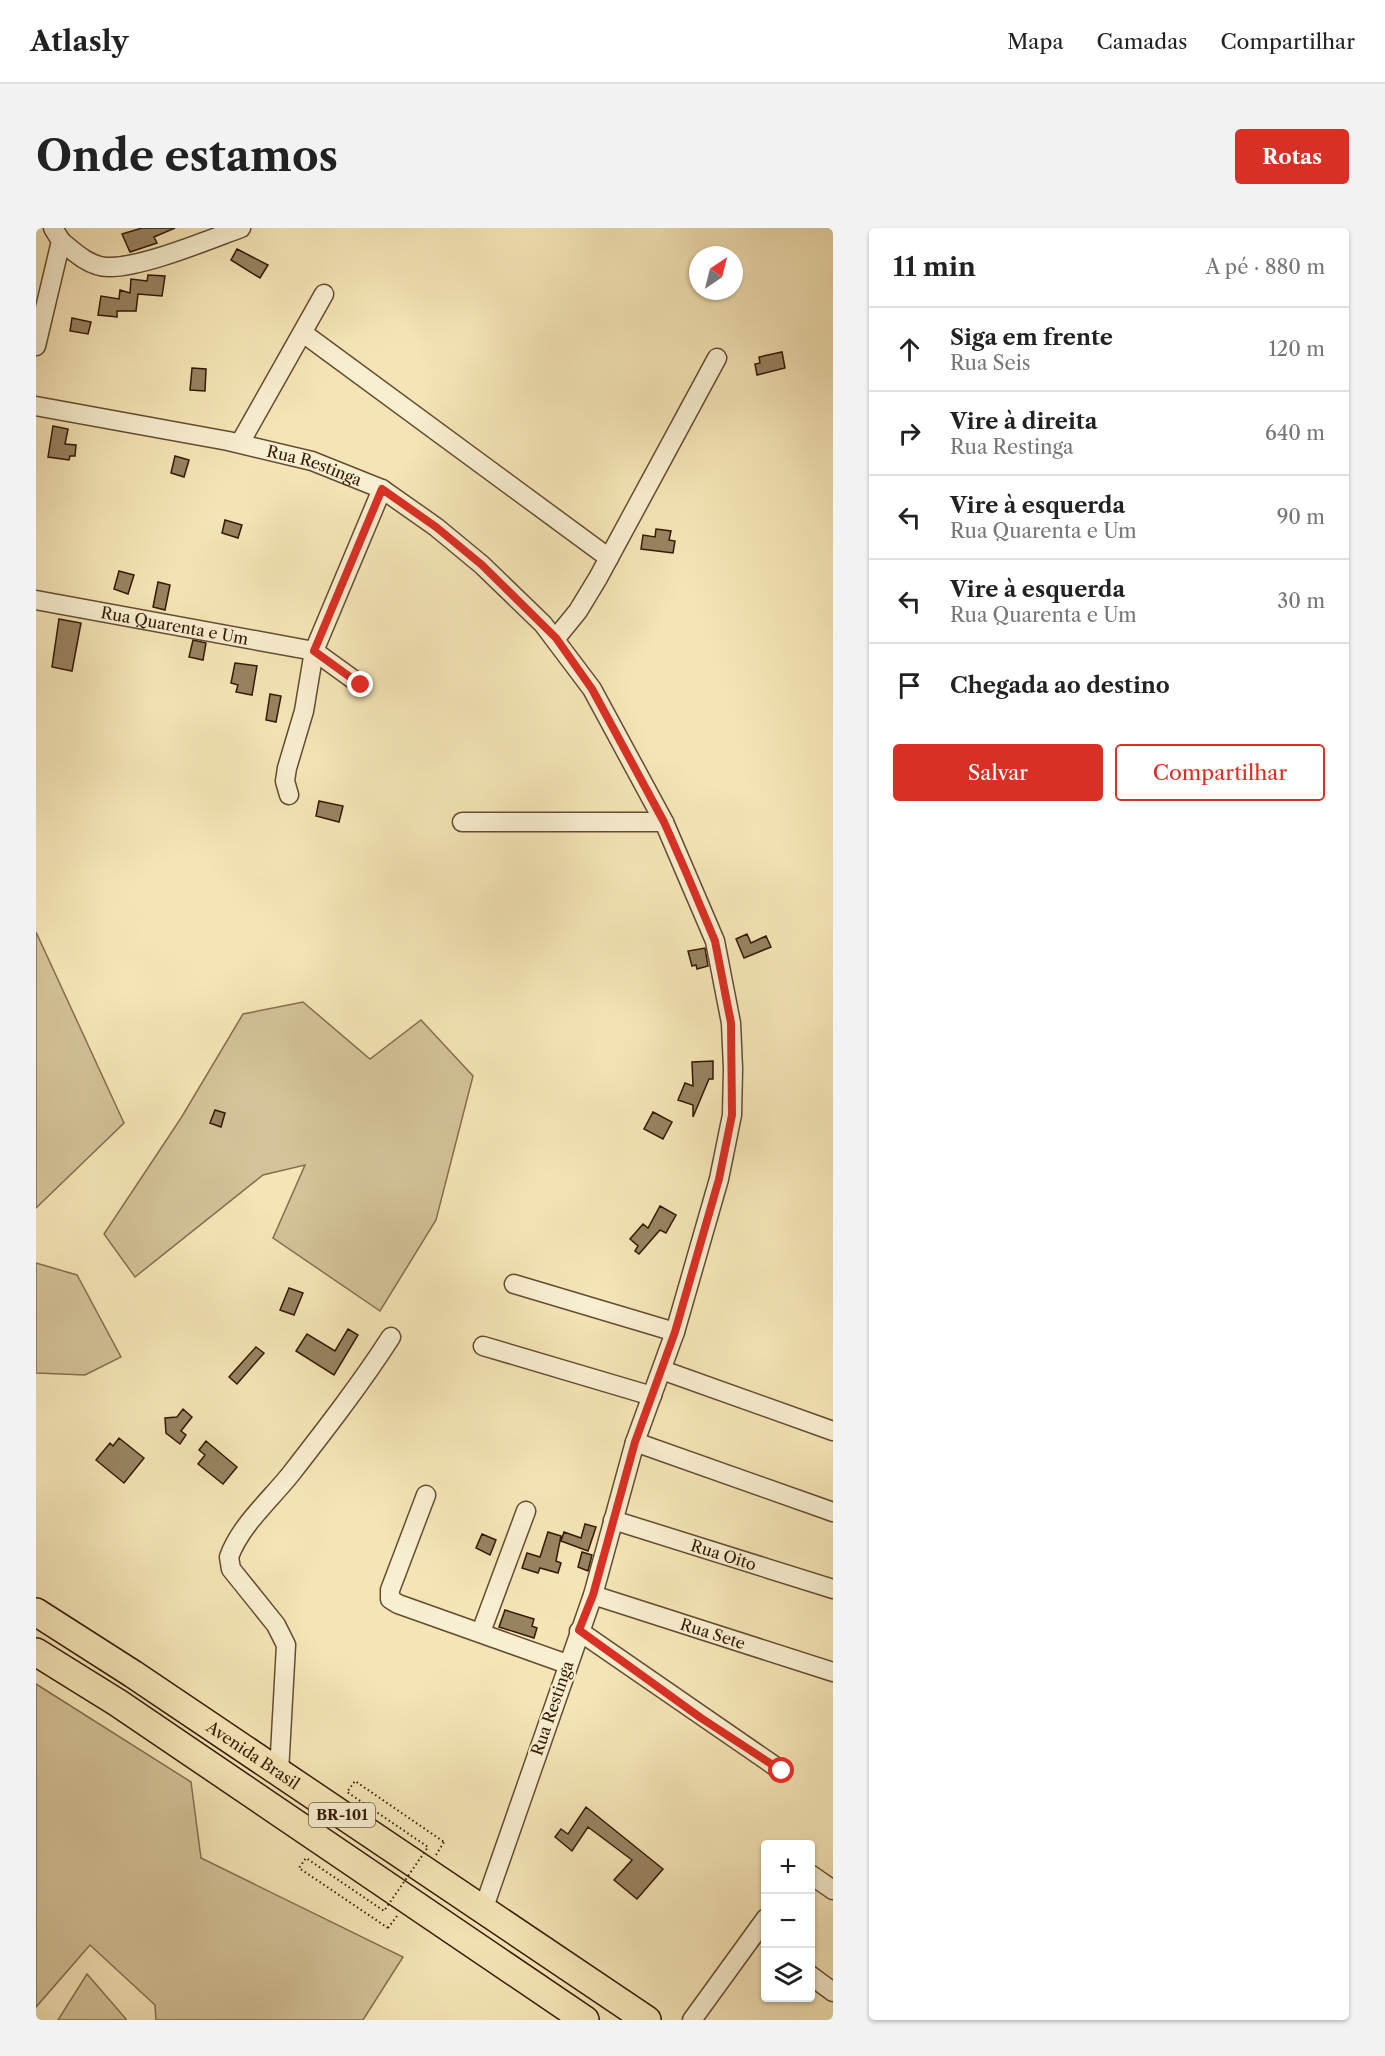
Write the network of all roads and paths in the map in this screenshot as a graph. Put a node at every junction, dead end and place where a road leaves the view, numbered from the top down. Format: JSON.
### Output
{"nodes":[{"id":1,"x":241,"y":228,"type":"edge"},
{"id":2,"x":57,"y":234,"type":"edge"},
{"id":3,"x":324,"y":294,"type":"dead end"},
{"id":4,"x":303,"y":333,"type":"junction"},
{"id":5,"x":36,"y":346,"type":"edge"},
{"id":6,"x":717,"y":358,"type":"dead end"},
{"id":7,"x":36,"y":406,"type":"edge"},
{"id":8,"x":240,"y":443,"type":"junction"},
{"id":9,"x":382,"y":489,"type":"junction"},
{"id":10,"x":609,"y":558,"type":"junction"},
{"id":11,"x":36,"y":600,"type":"edge"},
{"id":12,"x":556,"y":638,"type":"junction"},
{"id":13,"x":314,"y":651,"type":"junction"},
{"id":14,"x":361,"y":685,"type":"dead end"},
{"id":15,"x":289,"y":795,"type":"dead end"},
{"id":16,"x":462,"y":822,"type":"dead end"},
{"id":17,"x":664,"y":822,"type":"junction"},
{"id":18,"x":514,"y":1284,"type":"dead end"},
{"id":19,"x":675,"y":1332,"type":"junction"},
{"id":20,"x":391,"y":1336,"type":"dead end"},
{"id":21,"x":483,"y":1346,"type":"dead end"},
{"id":22,"x":662,"y":1370,"type":"junction"},
{"id":23,"x":652,"y":1396,"type":"junction"},
{"id":24,"x":833,"y":1431,"type":"edge"},
{"id":25,"x":635,"y":1442,"type":"junction"},
{"id":26,"x":426,"y":1495,"type":"dead end"},
{"id":27,"x":526,"y":1511,"type":"dead end"},
{"id":28,"x":833,"y":1512,"type":"edge"},
{"id":29,"x":613,"y":1520,"type":"junction"},
{"id":30,"x":833,"y":1589,"type":"edge"},
{"id":31,"x":593,"y":1595,"type":"junction"},
{"id":32,"x":36,"y":1612,"type":"edge"},
{"id":33,"x":579,"y":1630,"type":"junction"},
{"id":34,"x":482,"y":1632,"type":"junction"},
{"id":35,"x":36,"y":1652,"type":"edge"},
{"id":36,"x":567,"y":1664,"type":"junction"},
{"id":37,"x":833,"y":1672,"type":"edge"},
{"id":38,"x":782,"y":1771,"type":"dead end"},
{"id":39,"x":279,"y":1772,"type":"junction"},
{"id":40,"x":444,"y":1842,"type":"dead end"},
{"id":41,"x":815,"y":1877,"type":"edge"},
{"id":42,"x":833,"y":1890,"type":"edge"},
{"id":43,"x":483,"y":1910,"type":"junction"},
{"id":44,"x":761,"y":1924,"type":"edge"},
{"id":45,"x":388,"y":1928,"type":"dead end"},
{"id":46,"x":815,"y":1979,"type":"edge"},
{"id":47,"x":833,"y":1992,"type":"edge"},
{"id":48,"x":585,"y":2020,"type":"edge"},
{"id":49,"x":647,"y":2020,"type":"edge"},
{"id":50,"x":692,"y":2020,"type":"edge"}],
"edges":[{"from":1,"to":2,"type":"street"},
{"from":2,"to":5,"type":"street"},
{"from":3,"to":4,"type":"street"},
{"from":4,"to":8,"type":"street"},
{"from":4,"to":10,"type":"street"},
{"from":6,"to":10,"type":"street"},
{"from":7,"to":8,"type":"street","name":"Rua Restinga"},
{"from":8,"to":9,"type":"street","name":"Rua Restinga"},
{"from":9,"to":12,"type":"street","name":"Rua Restinga"},
{"from":9,"to":13,"type":"street"},
{"from":10,"to":12,"type":"street"},
{"from":11,"to":13,"type":"street","name":"Rua Quarenta e Um"},
{"from":12,"to":17,"type":"street","name":"Rua Restinga"},
{"from":13,"to":14,"type":"street","name":"Rua Quarenta e Um"},
{"from":13,"to":15,"type":"street"},
{"from":16,"to":17,"type":"street"},
{"from":17,"to":19,"type":"street","name":"Rua Restinga"},
{"from":18,"to":19,"type":"street"},
{"from":19,"to":22,"type":"street","name":"Rua Restinga"},
{"from":20,"to":39,"type":"street"},
{"from":21,"to":23,"type":"street"},
{"from":22,"to":23,"type":"street","name":"Rua Restinga"},
{"from":22,"to":24,"type":"street"},
{"from":23,"to":25,"type":"street","name":"Rua Restinga"},
{"from":25,"to":28,"type":"street"},
{"from":25,"to":29,"type":"street","name":"Rua Restinga"},
{"from":26,"to":34,"type":"street"},
{"from":27,"to":34,"type":"street"},
{"from":29,"to":30,"type":"street","name":"Rua Oito"},
{"from":29,"to":31,"type":"street","name":"Rua Restinga"},
{"from":31,"to":33,"type":"street","name":"Rua Restinga"},
{"from":31,"to":37,"type":"street","name":"Rua Sete"},
{"from":32,"to":39,"type":"highway","name":"Avenida Brasil","number":"BR-101"},
{"from":33,"to":36,"type":"street","name":"Rua Restinga"},
{"from":33,"to":38,"type":"street"},
{"from":34,"to":36,"type":"street"},
{"from":35,"to":48,"type":"highway","name":"Avenida Brasil","number":"BR-101"},
{"from":36,"to":43,"type":"street","name":"Rua Restinga"},
{"from":39,"to":43,"type":"highway","name":"Avenida Brasil","number":"BR-101"},
{"from":40,"to":45,"type":"path","bridge":true},
{"from":41,"to":42,"type":"street"},
{"from":43,"to":49,"type":"highway","name":"Avenida Brasil","number":"BR-101"},
{"from":44,"to":50,"type":"street"},
{"from":46,"to":47,"type":"street"}]}
